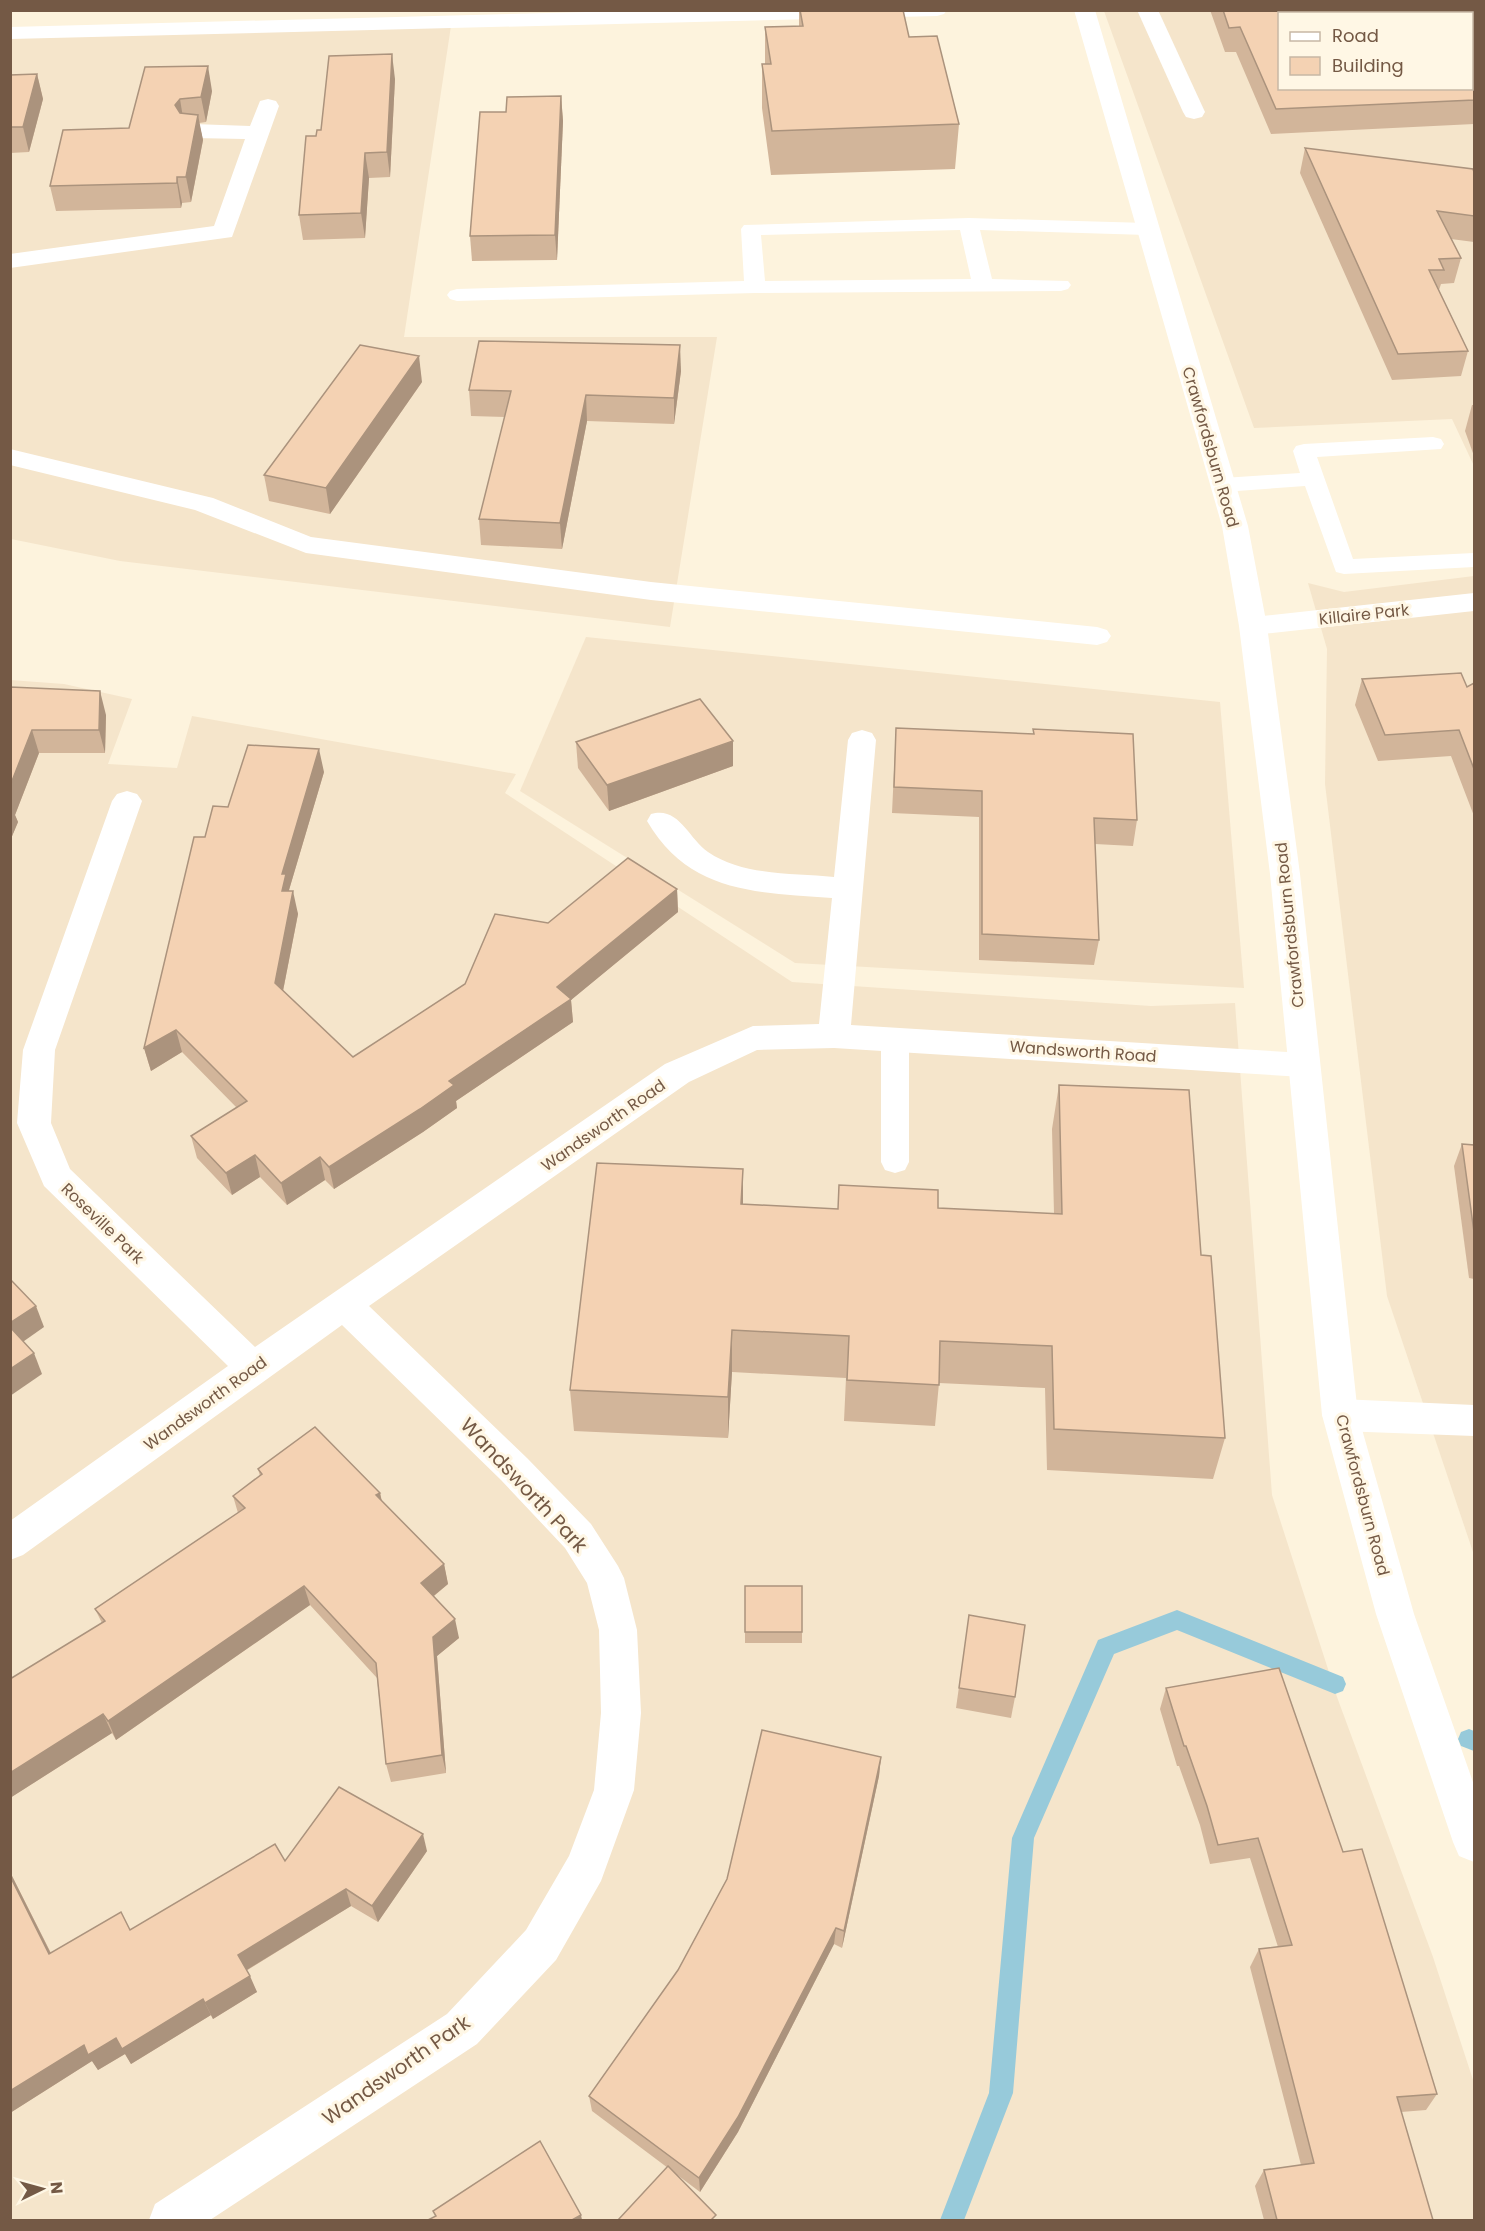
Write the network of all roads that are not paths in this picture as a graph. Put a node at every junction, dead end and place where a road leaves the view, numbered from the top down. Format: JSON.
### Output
{"nodes":[{"id":1,"x":937,"y":10,"type":"edge"},
{"id":2,"x":1084,"y":10,"type":"edge"},
{"id":3,"x":1147,"y":10,"type":"edge"},
{"id":4,"x":10,"y":33,"type":"edge"},
{"id":5,"x":268,"y":106,"type":"dead end"},
{"id":6,"x":1194,"y":112,"type":"dead end"},
{"id":7,"x":194,"y":131,"type":"edge"},
{"id":8,"x":258,"y":133,"type":"junction"},
{"id":9,"x":969,"y":224,"type":"junction"},
{"id":10,"x":1147,"y":229,"type":"junction"},
{"id":11,"x":10,"y":261,"type":"edge"},
{"id":12,"x":1061,"y":285,"type":"dead end"},
{"id":13,"x":983,"y":286,"type":"junction"},
{"id":14,"x":755,"y":287,"type":"junction"},
{"id":15,"x":457,"y":295,"type":"dead end"},
{"id":16,"x":1433,"y":444,"type":"dead end"},
{"id":17,"x":10,"y":457,"type":"edge"},
{"id":18,"x":1314,"y":479,"type":"junction"},
{"id":19,"x":1223,"y":485,"type":"junction"},
{"id":20,"x":1474,"y":560,"type":"edge"},
{"id":21,"x":1474,"y":602,"type":"edge"},
{"id":22,"x":1253,"y":626,"type":"junction"},
{"id":23,"x":1097,"y":636,"type":"dead end"},
{"id":24,"x":862,"y":740,"type":"dead end"},
{"id":25,"x":127,"y":801,"type":"dead end"},
{"id":26,"x":662,"y":820,"type":"dead end"},
{"id":27,"x":848,"y":889,"type":"junction"},
{"id":28,"x":834,"y":1036,"type":"junction"},
{"id":29,"x":895,"y":1039,"type":"junction"},
{"id":30,"x":1303,"y":1065,"type":"junction"},
{"id":31,"x":895,"y":1162,"type":"dead end"},
{"id":32,"x":345,"y":1306,"type":"junction"},
{"id":33,"x":254,"y":1368,"type":"junction"},
{"id":34,"x":1340,"y":1414,"type":"junction"},
{"id":35,"x":1474,"y":1421,"type":"edge"},
{"id":36,"x":10,"y":1543,"type":"edge"},
{"id":37,"x":1474,"y":1842,"type":"edge"},
{"id":38,"x":171,"y":2220,"type":"edge"}],
"edges":[{"from":1,"to":4,"type":"street"},
{"from":2,"to":10,"type":"street","name":"Crawfordsburn Road"},
{"from":3,"to":6,"type":"street"},
{"from":5,"to":8,"type":"street"},
{"from":7,"to":8,"type":"street"},
{"from":8,"to":11,"type":"street"},
{"from":9,"to":10,"type":"lane"},
{"from":9,"to":13,"type":"lane"},
{"from":9,"to":14,"type":"lane"},
{"from":10,"to":19,"type":"street","name":"Crawfordsburn Road"},
{"from":12,"to":13,"type":"lane"},
{"from":13,"to":14,"type":"lane"},
{"from":14,"to":15,"type":"lane"},
{"from":16,"to":18,"type":"lane"},
{"from":17,"to":23,"type":"street"},
{"from":18,"to":19,"type":"lane"},
{"from":18,"to":20,"type":"lane"},
{"from":19,"to":22,"type":"street","name":"Crawfordsburn Road"},
{"from":21,"to":22,"type":"street","name":"Killaire Park"},
{"from":22,"to":30,"type":"street","name":"Crawfordsburn Road"},
{"from":24,"to":27,"type":"street"},
{"from":25,"to":33,"type":"street","name":"Roseville Park"},
{"from":26,"to":27,"type":"street"},
{"from":27,"to":28,"type":"street"},
{"from":28,"to":29,"type":"street","name":"Wandsworth Road"},
{"from":28,"to":32,"type":"street","name":"Wandsworth Road"},
{"from":29,"to":30,"type":"street","name":"Wandsworth Road"},
{"from":29,"to":31,"type":"lane"},
{"from":30,"to":34,"type":"street","name":"Crawfordsburn Road"},
{"from":32,"to":33,"type":"street","name":"Wandsworth Road"},
{"from":32,"to":38,"type":"street","name":"Wandsworth Park"},
{"from":33,"to":36,"type":"street","name":"Wandsworth Road"},
{"from":34,"to":35,"type":"street"},
{"from":34,"to":37,"type":"street","name":"Crawfordsburn Road"}]}
